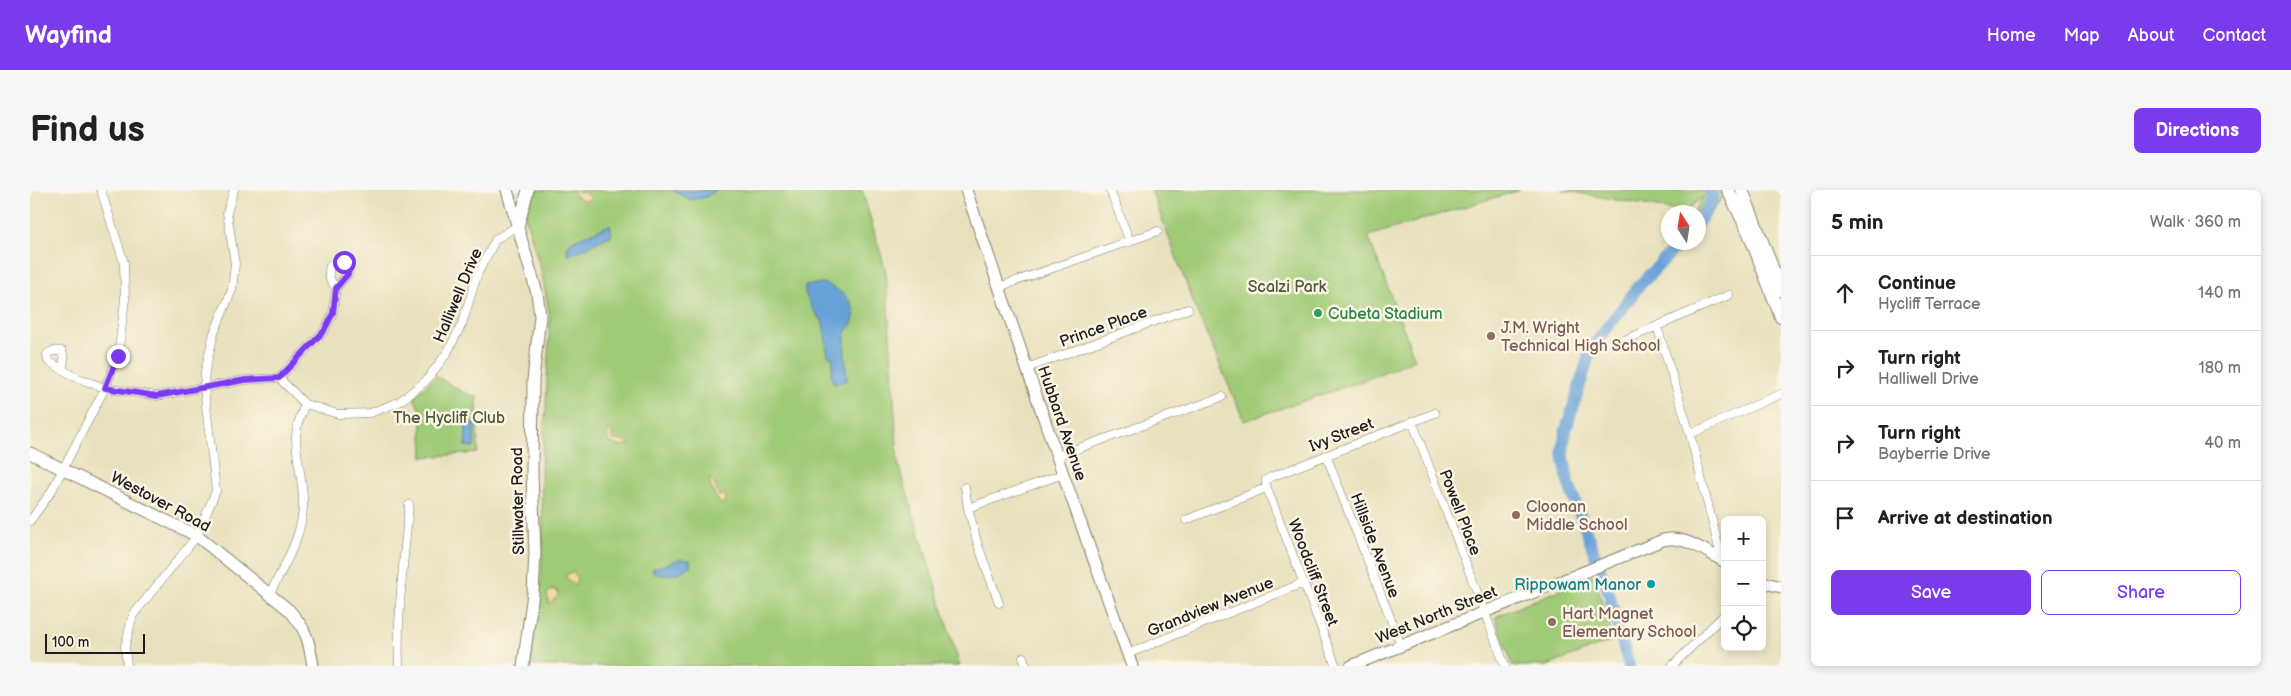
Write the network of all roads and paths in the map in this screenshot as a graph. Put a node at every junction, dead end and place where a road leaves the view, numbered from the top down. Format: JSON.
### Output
{"nodes":[{"id":1,"x":101,"y":190,"type":"edge"},
{"id":2,"x":234,"y":190,"type":"edge"},
{"id":3,"x":508,"y":190,"type":"edge"},
{"id":4,"x":528,"y":190,"type":"edge"},
{"id":5,"x":966,"y":190,"type":"edge"},
{"id":6,"x":1110,"y":190,"type":"edge"},
{"id":7,"x":1728,"y":190,"type":"edge"},
{"id":8,"x":1742,"y":190,"type":"edge"},
{"id":9,"x":519,"y":225,"type":"junction"},
{"id":10,"x":1753,"y":230,"type":"junction"},
{"id":11,"x":1158,"y":231,"type":"dead end"},
{"id":12,"x":1130,"y":242,"type":"junction"},
{"id":13,"x":999,"y":287,"type":"junction"},
{"id":14,"x":336,"y":288,"type":"dead end"},
{"id":15,"x":1781,"y":290,"type":"edge"},
{"id":16,"x":1730,"y":295,"type":"dead end"},
{"id":17,"x":1188,"y":309,"type":"dead end"},
{"id":18,"x":1781,"y":317,"type":"edge"},
{"id":19,"x":1657,"y":326,"type":"junction"},
{"id":20,"x":1618,"y":343,"type":"dead end"},
{"id":21,"x":63,"y":368,"type":"dead end"},
{"id":22,"x":1027,"y":368,"type":"junction"},
{"id":23,"x":279,"y":378,"type":"junction"},
{"id":24,"x":105,"y":388,"type":"junction"},
{"id":25,"x":204,"y":388,"type":"junction"},
{"id":26,"x":1781,"y":394,"type":"edge"},
{"id":27,"x":1222,"y":397,"type":"dead end"},
{"id":28,"x":305,"y":404,"type":"junction"},
{"id":29,"x":1435,"y":413,"type":"dead end"},
{"id":30,"x":1412,"y":421,"type":"junction"},
{"id":31,"x":1690,"y":434,"type":"junction"},
{"id":32,"x":30,"y":453,"type":"edge"},
{"id":33,"x":1326,"y":455,"type":"junction"},
{"id":34,"x":1057,"y":456,"type":"junction"},
{"id":35,"x":63,"y":468,"type":"junction"},
{"id":36,"x":1063,"y":474,"type":"junction"},
{"id":37,"x":965,"y":487,"type":"dead end"},
{"id":38,"x":1266,"y":488,"type":"junction"},
{"id":39,"x":409,"y":504,"type":"dead end"},
{"id":40,"x":968,"y":508,"type":"junction"},
{"id":41,"x":1186,"y":520,"type":"dead end"},
{"id":42,"x":30,"y":521,"type":"edge"},
{"id":43,"x":197,"y":536,"type":"junction"},
{"id":44,"x":1721,"y":553,"type":"edge"},
{"id":45,"x":1721,"y":560,"type":"edge"},
{"id":46,"x":1303,"y":583,"type":"junction"},
{"id":47,"x":1766,"y":583,"type":"edge"},
{"id":48,"x":1781,"y":587,"type":"edge"},
{"id":49,"x":269,"y":594,"type":"junction"},
{"id":50,"x":999,"y":603,"type":"dead end"},
{"id":51,"x":1484,"y":612,"type":"junction"},
{"id":52,"x":1721,"y":618,"type":"edge"},
{"id":53,"x":1401,"y":645,"type":"junction"},
{"id":54,"x":1127,"y":654,"type":"junction"},
{"id":55,"x":1023,"y":657,"type":"dead end"},
{"id":56,"x":127,"y":666,"type":"edge"},
{"id":57,"x":313,"y":666,"type":"edge"},
{"id":58,"x":399,"y":666,"type":"edge"},
{"id":59,"x":524,"y":666,"type":"edge"},
{"id":60,"x":1026,"y":666,"type":"edge"},
{"id":61,"x":1132,"y":666,"type":"edge"},
{"id":62,"x":1336,"y":666,"type":"edge"},
{"id":63,"x":1350,"y":666,"type":"edge"},
{"id":64,"x":1505,"y":666,"type":"edge"},
{"id":65,"x":1672,"y":666,"type":"edge"}],
"edges":[{"from":1,"to":24,"type":"street"},
{"from":2,"to":25,"type":"street"},
{"from":3,"to":9,"type":"street","name":"Stillwater Road"},
{"from":4,"to":9,"type":"street"},
{"from":5,"to":13,"type":"street","name":"Hubbard Avenue"},
{"from":6,"to":12,"type":"street"},
{"from":7,"to":10,"type":"main road"},
{"from":8,"to":10,"type":"main road"},
{"from":9,"to":28,"type":"street","name":"Halliwell Drive"},
{"from":9,"to":59,"type":"street","name":"Stillwater Road"},
{"from":10,"to":15,"type":"main road"},
{"from":10,"to":18,"type":"main road"},
{"from":11,"to":12,"type":"street"},
{"from":12,"to":13,"type":"street"},
{"from":13,"to":22,"type":"street","name":"Hubbard Avenue"},
{"from":14,"to":23,"type":"street"},
{"from":16,"to":19,"type":"street"},
{"from":17,"to":22,"type":"street","name":"Prince Place"},
{"from":19,"to":20,"type":"street"},
{"from":19,"to":31,"type":"street"},
{"from":21,"to":24,"type":"street"},
{"from":22,"to":34,"type":"street","name":"Hubbard Avenue"},
{"from":23,"to":25,"type":"street"},
{"from":23,"to":28,"type":"street","name":"Halliwell Drive"},
{"from":24,"to":25,"type":"street"},
{"from":24,"to":35,"type":"street"},
{"from":25,"to":43,"type":"street"},
{"from":26,"to":31,"type":"street"},
{"from":27,"to":34,"type":"street"},
{"from":28,"to":49,"type":"street"},
{"from":29,"to":30,"type":"street","name":"Ivy Street"},
{"from":30,"to":33,"type":"street","name":"Ivy Street"},
{"from":30,"to":51,"type":"street","name":"Powell Place"},
{"from":31,"to":44,"type":"street"},
{"from":32,"to":35,"type":"street","name":"Westover Road"},
{"from":33,"to":38,"type":"street","name":"Ivy Street"},
{"from":33,"to":53,"type":"street","name":"Hillside Avenue"},
{"from":34,"to":36,"type":"street","name":"Hubbard Avenue"},
{"from":35,"to":42,"type":"street"},
{"from":35,"to":43,"type":"street","name":"Westover Road"},
{"from":36,"to":40,"type":"street"},
{"from":36,"to":54,"type":"street","name":"Hubbard Avenue"},
{"from":37,"to":40,"type":"street"},
{"from":38,"to":41,"type":"street"},
{"from":38,"to":46,"type":"street","name":"Woodcliff Street"},
{"from":39,"to":58,"type":"street"},
{"from":40,"to":50,"type":"street"},
{"from":43,"to":49,"type":"street","name":"Westover Road"},
{"from":43,"to":56,"type":"street"},
{"from":45,"to":51,"type":"street","name":"West North Street"},
{"from":46,"to":54,"type":"street","name":"Grandview Avenue"},
{"from":46,"to":62,"type":"street","name":"Woodcliff Street"},
{"from":47,"to":48,"type":"street"},
{"from":49,"to":57,"type":"street","name":"Westover Road"},
{"from":51,"to":53,"type":"street","name":"West North Street"},
{"from":51,"to":64,"type":"street","name":"Powell Place"},
{"from":52,"to":65,"type":"street"},
{"from":53,"to":63,"type":"street","name":"West North Street"},
{"from":54,"to":61,"type":"street","name":"Hubbard Avenue"},
{"from":55,"to":60,"type":"street"}]}
